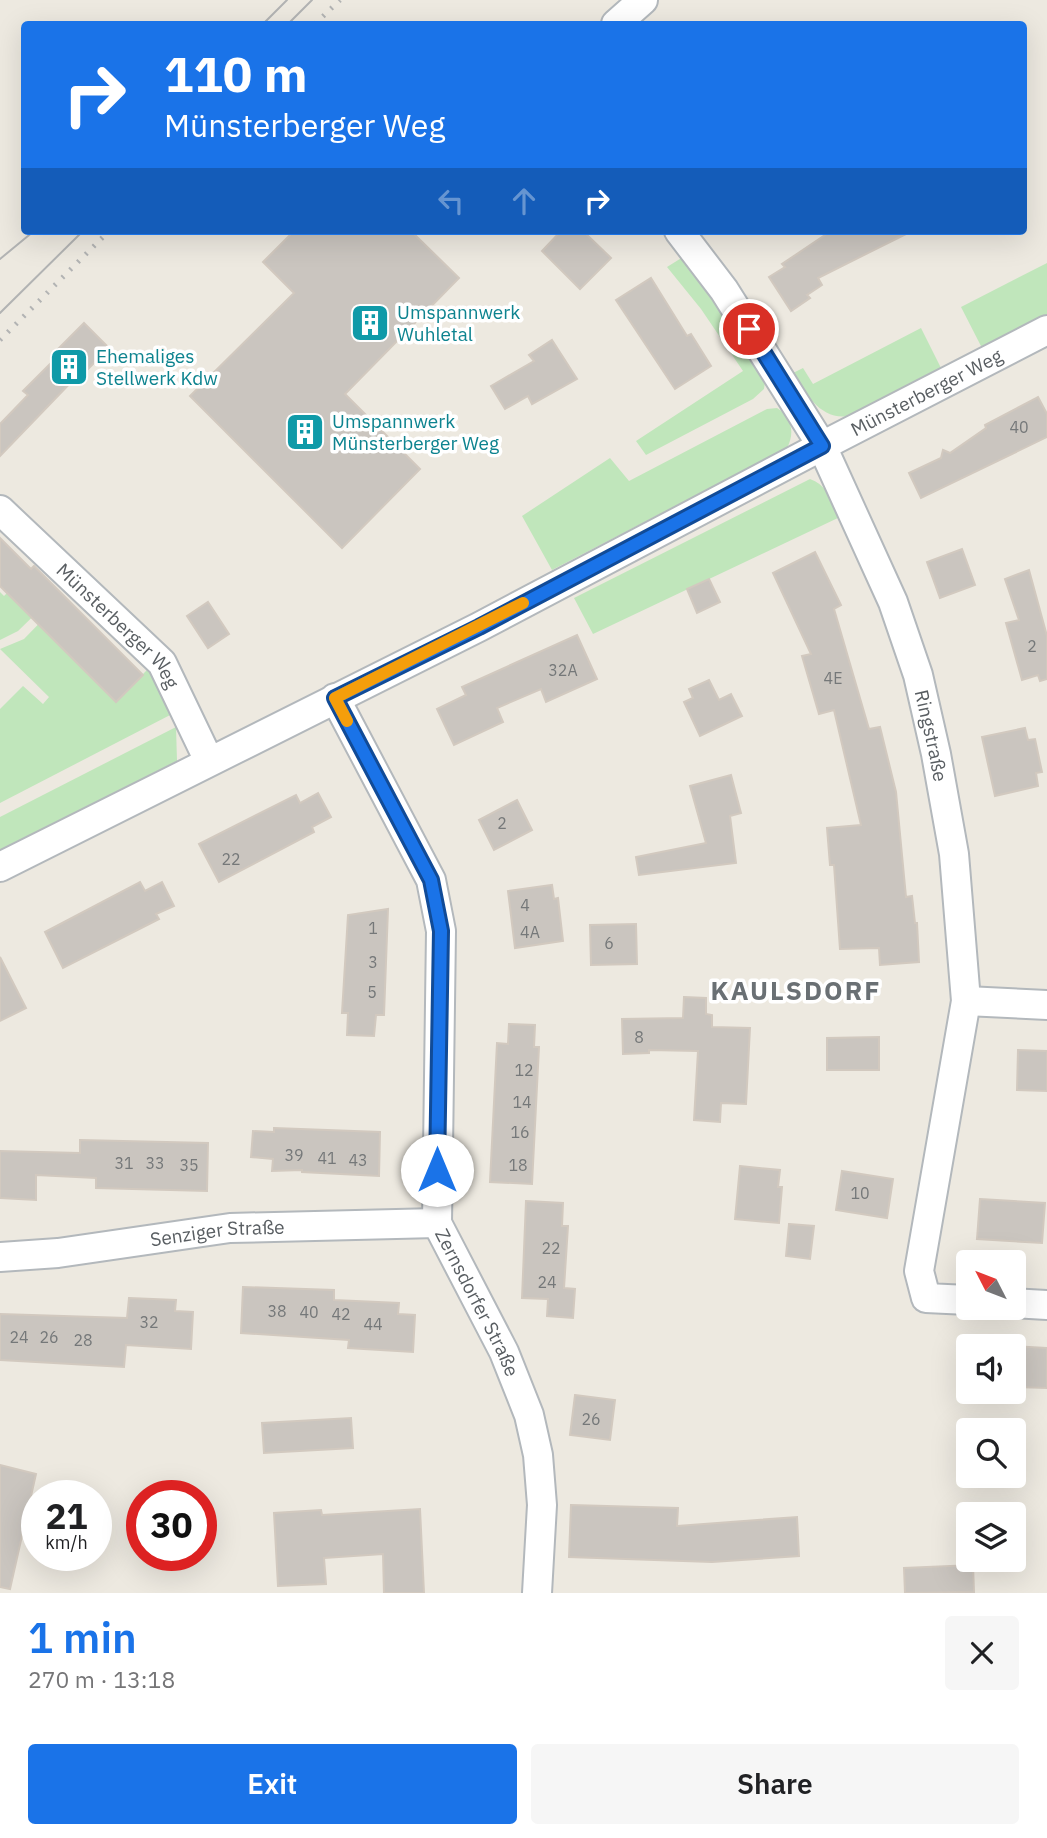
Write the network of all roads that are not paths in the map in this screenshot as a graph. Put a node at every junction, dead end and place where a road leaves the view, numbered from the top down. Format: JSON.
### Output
{"nodes":[{"id":1,"x":643,"y":0,"type":"edge"},
{"id":2,"x":619,"y":21,"type":"edge"},
{"id":3,"x":682,"y":235,"type":"edge"},
{"id":4,"x":1047,"y":330,"type":"edge"},
{"id":5,"x":822,"y":446,"type":"junction"},
{"id":6,"x":0,"y":510,"type":"edge"},
{"id":7,"x":335,"y":698,"type":"junction"},
{"id":8,"x":209,"y":761,"type":"junction"},
{"id":9,"x":0,"y":867,"type":"edge"},
{"id":10,"x":966,"y":1001,"type":"junction"},
{"id":11,"x":1047,"y":1005,"type":"edge"},
{"id":12,"x":437,"y":1223,"type":"junction"},
{"id":13,"x":0,"y":1257,"type":"edge"},
{"id":14,"x":956,"y":1299,"type":"edge"},
{"id":15,"x":1026,"y":1304,"type":"edge"},
{"id":16,"x":1047,"y":1305,"type":"edge"},
{"id":17,"x":537,"y":1593,"type":"edge"}],
"edges":[{"from":1,"to":2,"type":"street"},
{"from":3,"to":5,"type":"street","name":"Ringstraße"},
{"from":4,"to":5,"type":"street","name":"Münsterberger Weg"},
{"from":5,"to":7,"type":"street","name":"Münsterberger Weg"},
{"from":5,"to":10,"type":"street","name":"Ringstraße"},
{"from":6,"to":8,"type":"street","name":"Münsterberger Weg"},
{"from":7,"to":8,"type":"street","name":"Münsterberger Weg"},
{"from":7,"to":12,"type":"street","name":"Zernsdorfer Straße"},
{"from":8,"to":9,"type":"street","name":"Münsterberger Weg"},
{"from":10,"to":11,"type":"street"},
{"from":10,"to":14,"type":"street","name":"Ringstraße"},
{"from":12,"to":13,"type":"street","name":"Senziger Straße"},
{"from":12,"to":17,"type":"street","name":"Zernsdorfer Straße"},
{"from":15,"to":16,"type":"street"}]}
